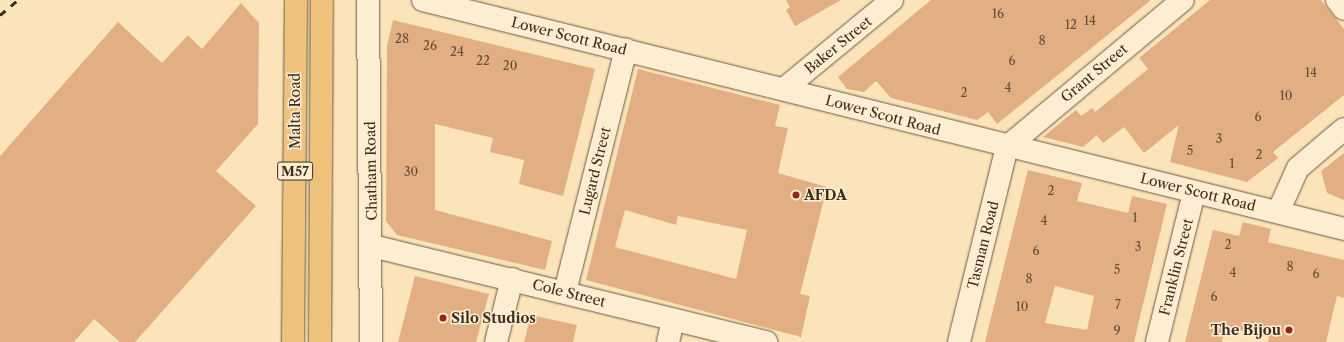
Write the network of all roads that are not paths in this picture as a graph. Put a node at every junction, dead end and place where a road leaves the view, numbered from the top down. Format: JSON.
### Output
{"nodes":[{"id":1,"x":296,"y":0,"type":"edge"},
{"id":2,"x":322,"y":0,"type":"edge"},
{"id":3,"x":368,"y":0,"type":"edge"},
{"id":4,"x":423,"y":0,"type":"edge"},
{"id":5,"x":892,"y":0,"type":"edge"},
{"id":6,"x":1183,"y":0,"type":"edge"},
{"id":7,"x":1337,"y":0,"type":"edge"},
{"id":8,"x":1344,"y":9,"type":"edge"},
{"id":9,"x":626,"y":50,"type":"junction"},
{"id":10,"x":784,"y":89,"type":"junction"},
{"id":11,"x":1344,"y":129,"type":"edge"},
{"id":12,"x":1007,"y":147,"type":"junction"},
{"id":13,"x":1194,"y":192,"type":"junction"},
{"id":14,"x":1278,"y":212,"type":"junction"},
{"id":15,"x":1344,"y":229,"type":"edge"},
{"id":16,"x":372,"y":246,"type":"junction"},
{"id":17,"x":512,"y":279,"type":"junction"},
{"id":18,"x":565,"y":292,"type":"junction"},
{"id":19,"x":673,"y":320,"type":"junction"},
{"id":20,"x":293,"y":342,"type":"edge"},
{"id":21,"x":320,"y":342,"type":"edge"},
{"id":22,"x":370,"y":342,"type":"edge"},
{"id":23,"x":496,"y":342,"type":"edge"},
{"id":24,"x":668,"y":342,"type":"edge"},
{"id":25,"x":766,"y":342,"type":"edge"},
{"id":26,"x":959,"y":342,"type":"edge"},
{"id":27,"x":1157,"y":342,"type":"edge"}],
"edges":[{"from":1,"to":20,"type":"main road","name":"Malta Road","number":"M57"},
{"from":2,"to":21,"type":"main road","name":"Malta Road","number":"M57"},
{"from":3,"to":16,"type":"street","name":"Chatham Road"},
{"from":4,"to":9,"type":"street","name":"Lower Scott Road"},
{"from":5,"to":10,"type":"street","name":"Baker Street"},
{"from":6,"to":12,"type":"street","name":"Grant Street"},
{"from":7,"to":8,"type":"street"},
{"from":9,"to":10,"type":"street","name":"Lower Scott Road"},
{"from":9,"to":18,"type":"street","name":"Lugard Street"},
{"from":10,"to":12,"type":"street","name":"Lower Scott Road"},
{"from":11,"to":14,"type":"street"},
{"from":12,"to":13,"type":"street","name":"Lower Scott Road"},
{"from":12,"to":26,"type":"street","name":"Tasman Road"},
{"from":13,"to":14,"type":"street","name":"Lower Scott Road"},
{"from":13,"to":27,"type":"street","name":"Franklin Street"},
{"from":14,"to":15,"type":"street","name":"Lower Scott Road"},
{"from":16,"to":17,"type":"street","name":"Cole Street"},
{"from":16,"to":22,"type":"street","name":"Chatham Road"},
{"from":17,"to":18,"type":"street","name":"Cole Street"},
{"from":17,"to":23,"type":"street"},
{"from":18,"to":19,"type":"street","name":"Cole Street"},
{"from":19,"to":24,"type":"street"},
{"from":19,"to":25,"type":"street","name":"Cole Street"}]}
